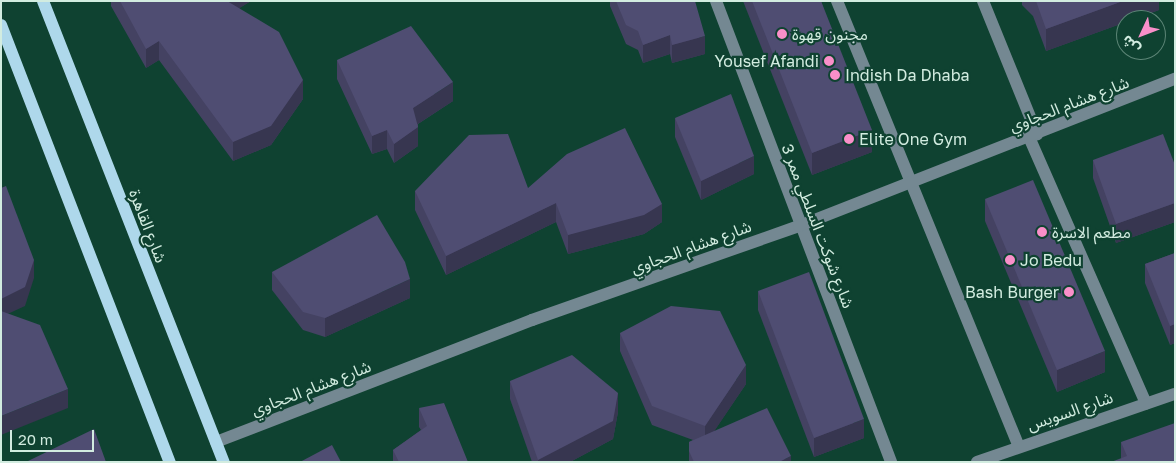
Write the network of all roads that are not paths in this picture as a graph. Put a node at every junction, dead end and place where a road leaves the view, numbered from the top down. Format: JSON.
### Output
{"nodes":[{"id":1,"x":43,"y":1,"type":"edge"},
{"id":2,"x":716,"y":1,"type":"edge"},
{"id":3,"x":837,"y":1,"type":"edge"},
{"id":4,"x":983,"y":1,"type":"edge"},
{"id":5,"x":1,"y":24,"type":"edge"},
{"id":6,"x":1175,"y":79,"type":"edge"},
{"id":7,"x":1033,"y":136,"type":"junction"},
{"id":8,"x":912,"y":180,"type":"junction"},
{"id":9,"x":799,"y":226,"type":"junction"},
{"id":10,"x":1175,"y":394,"type":"edge"},
{"id":11,"x":1146,"y":403,"type":"junction"},
{"id":12,"x":216,"y":442,"type":"junction"},
{"id":13,"x":1019,"y":446,"type":"junction"},
{"id":14,"x":170,"y":462,"type":"edge"},
{"id":15,"x":224,"y":462,"type":"edge"},
{"id":16,"x":891,"y":462,"type":"edge"},
{"id":17,"x":977,"y":462,"type":"edge"}],
"edges":[{"from":1,"to":12,"type":"main road","name":"شارع القاهرة"},
{"from":2,"to":9,"type":"street","name":"شارع شوكت السلطي ممر 3"},
{"from":3,"to":8,"type":"street"},
{"from":4,"to":7,"type":"street"},
{"from":5,"to":14,"type":"main road"},
{"from":6,"to":7,"type":"street","name":"شارع هشام الحجاوي"},
{"from":7,"to":8,"type":"street","name":"شارع هشام الحجاوي"},
{"from":7,"to":11,"type":"street"},
{"from":8,"to":9,"type":"street","name":"شارع هشام الحجاوي"},
{"from":8,"to":13,"type":"street"},
{"from":9,"to":12,"type":"street","name":"شارع هشام الحجاوي"},
{"from":9,"to":16,"type":"street","name":"شارع شوكت السلطي ممر 3"},
{"from":10,"to":11,"type":"street","name":"شارع السويس"},
{"from":11,"to":13,"type":"street","name":"شارع السويس"},
{"from":12,"to":15,"type":"main road","name":"شارع القاهرة"},
{"from":13,"to":17,"type":"street","name":"شارع السويس"}]}
